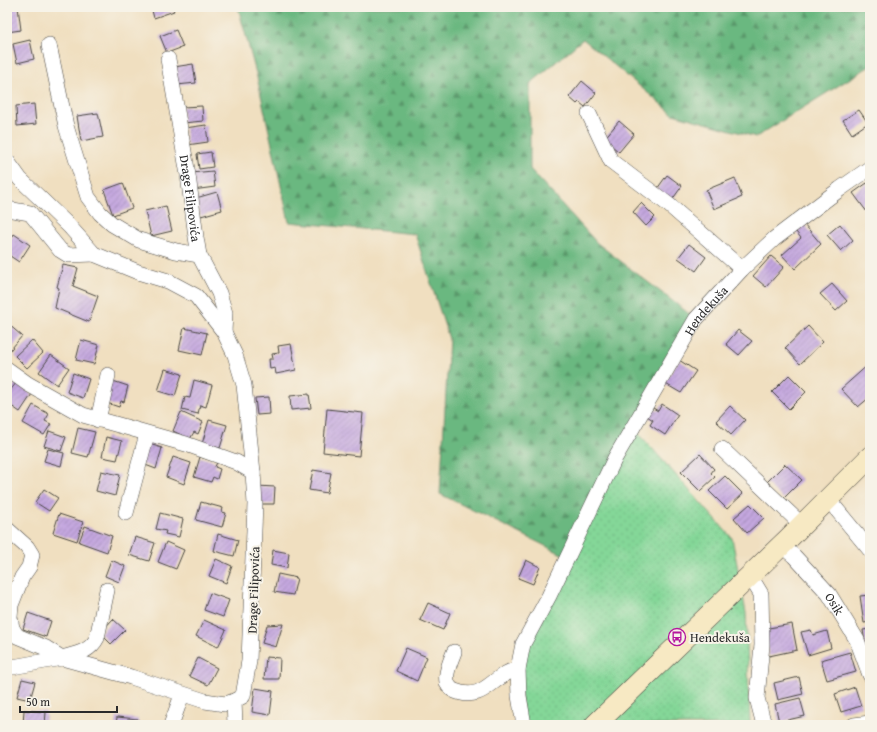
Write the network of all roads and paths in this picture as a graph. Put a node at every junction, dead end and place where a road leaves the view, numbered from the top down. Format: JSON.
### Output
{"nodes":[{"id":1,"x":49,"y":45,"type":"dead end"},
{"id":2,"x":168,"y":59,"type":"dead end"},
{"id":3,"x":589,"y":114,"type":"dead end"},
{"id":4,"x":7,"y":161,"type":"edge"},
{"id":5,"x":870,"y":168,"type":"edge"},
{"id":6,"x":7,"y":209,"type":"edge"},
{"id":7,"x":94,"y":254,"type":"junction"},
{"id":8,"x":199,"y":256,"type":"junction"},
{"id":9,"x":742,"y":269,"type":"junction"},
{"id":10,"x":224,"y":332,"type":"junction"},
{"id":11,"x":7,"y":369,"type":"edge"},
{"id":12,"x":108,"y":375,"type":"dead end"},
{"id":13,"x":98,"y":420,"type":"junction"},
{"id":14,"x":147,"y":434,"type":"junction"},
{"id":15,"x":722,"y":449,"type":"dead end"},
{"id":16,"x":870,"y":457,"type":"edge"},
{"id":17,"x":253,"y":472,"type":"junction"},
{"id":18,"x":828,"y":499,"type":"junction"},
{"id":19,"x":126,"y":512,"type":"dead end"},
{"id":20,"x":802,"y":525,"type":"junction"},
{"id":21,"x":7,"y":529,"type":"edge"},
{"id":22,"x":781,"y":545,"type":"junction"},
{"id":23,"x":870,"y":550,"type":"edge"},
{"id":24,"x":750,"y":576,"type":"junction"},
{"id":25,"x":107,"y":590,"type":"dead end"},
{"id":26,"x":12,"y":633,"type":"edge"},
{"id":27,"x":454,"y":652,"type":"dead end"},
{"id":28,"x":62,"y":658,"type":"junction"},
{"id":29,"x":7,"y":668,"type":"edge"},
{"id":30,"x":518,"y":669,"type":"junction"},
{"id":31,"x":870,"y":675,"type":"edge"},
{"id":32,"x":182,"y":695,"type":"junction"},
{"id":33,"x":234,"y":701,"type":"junction"},
{"id":34,"x":870,"y":723,"type":"edge"},
{"id":35,"x":595,"y":724,"type":"edge"},
{"id":36,"x":171,"y":725,"type":"edge"},
{"id":37,"x":235,"y":725,"type":"edge"},
{"id":38,"x":524,"y":725,"type":"edge"},
{"id":39,"x":764,"y":725,"type":"edge"},
{"id":40,"x":854,"y":725,"type":"edge"}],
"edges":[{"from":1,"to":8,"type":"street"},
{"from":2,"to":8,"type":"street","name":"Drage Filipovića"},
{"from":3,"to":9,"type":"street"},
{"from":4,"to":7,"type":"street","name":"Drage Filipovića"},
{"from":5,"to":9,"type":"street","name":"Hendekuša"},
{"from":6,"to":7,"type":"street","name":"Drage Filipovića"},
{"from":7,"to":10,"type":"street","name":"Drage Filipovića"},
{"from":8,"to":10,"type":"street","name":"Drage Filipovića"},
{"from":9,"to":30,"type":"street","name":"Hendekuša"},
{"from":10,"to":17,"type":"street","name":"Drage Filipovića"},
{"from":11,"to":13,"type":"street"},
{"from":12,"to":13,"type":"street"},
{"from":13,"to":14,"type":"street"},
{"from":14,"to":17,"type":"street"},
{"from":14,"to":19,"type":"street"},
{"from":15,"to":20,"type":"street"},
{"from":16,"to":18,"type":"main road"},
{"from":17,"to":33,"type":"street","name":"Drage Filipovića"},
{"from":18,"to":20,"type":"main road"},
{"from":18,"to":23,"type":"street"},
{"from":20,"to":22,"type":"main road"},
{"from":21,"to":26,"type":"street"},
{"from":22,"to":24,"type":"main road"},
{"from":22,"to":31,"type":"street","name":"Osik"},
{"from":24,"to":35,"type":"main road"},
{"from":24,"to":39,"type":"street"},
{"from":25,"to":28,"type":"street"},
{"from":26,"to":28,"type":"street"},
{"from":27,"to":30,"type":"street"},
{"from":28,"to":29,"type":"street"},
{"from":28,"to":32,"type":"street"},
{"from":30,"to":38,"type":"street","name":"Hendekuša"},
{"from":32,"to":33,"type":"street"},
{"from":32,"to":36,"type":"street"},
{"from":33,"to":37,"type":"street"},
{"from":34,"to":40,"type":"street"}]}
